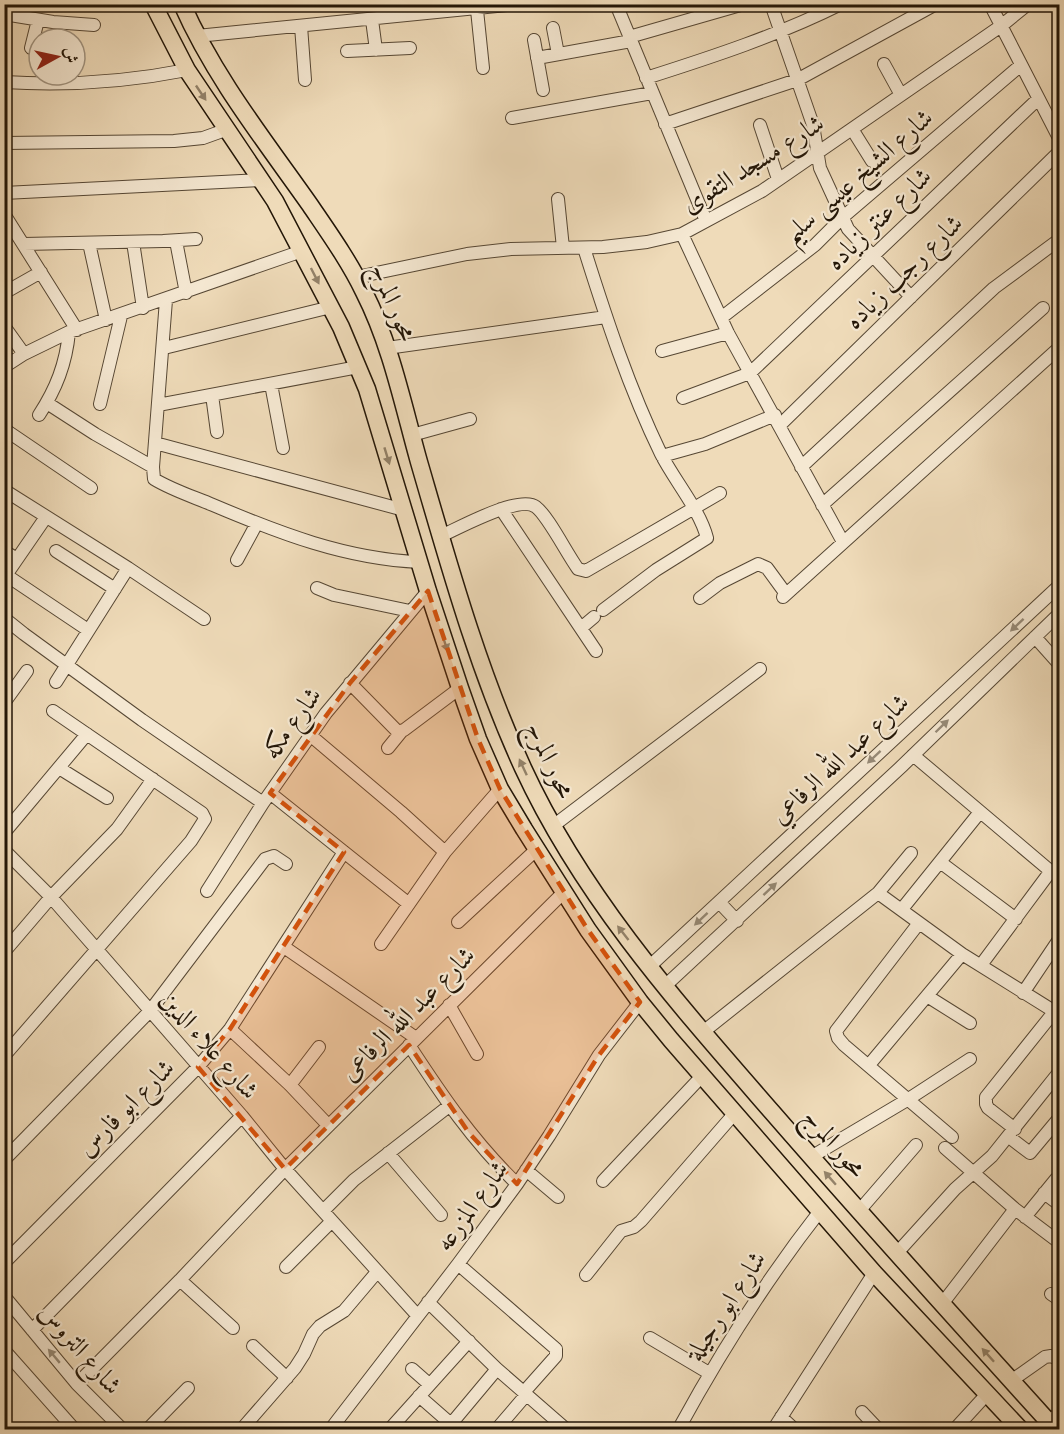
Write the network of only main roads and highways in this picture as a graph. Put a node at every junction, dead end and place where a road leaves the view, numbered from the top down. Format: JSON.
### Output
{"nodes":[{"id":1,"x":153,"y":4,"type":"edge"},
{"id":2,"x":182,"y":4,"type":"edge"},
{"id":3,"x":312,"y":209,"type":"junction"},
{"id":4,"x":287,"y":222,"type":"junction"},
{"id":5,"x":1055,"y":1421,"type":"edge"},
{"id":6,"x":1022,"y":1430,"type":"edge"}],
"edges":[{"from":1,"to":4,"type":"main road","one_way":true},
{"from":2,"to":3,"type":"main road","name":"محور المرج"},
{"from":3,"to":4,"type":"main road"},
{"from":5,"to":3,"type":"main road","name":"محور المرج","one_way":true},
{"from":4,"to":6,"type":"main road","one_way":true}]}
